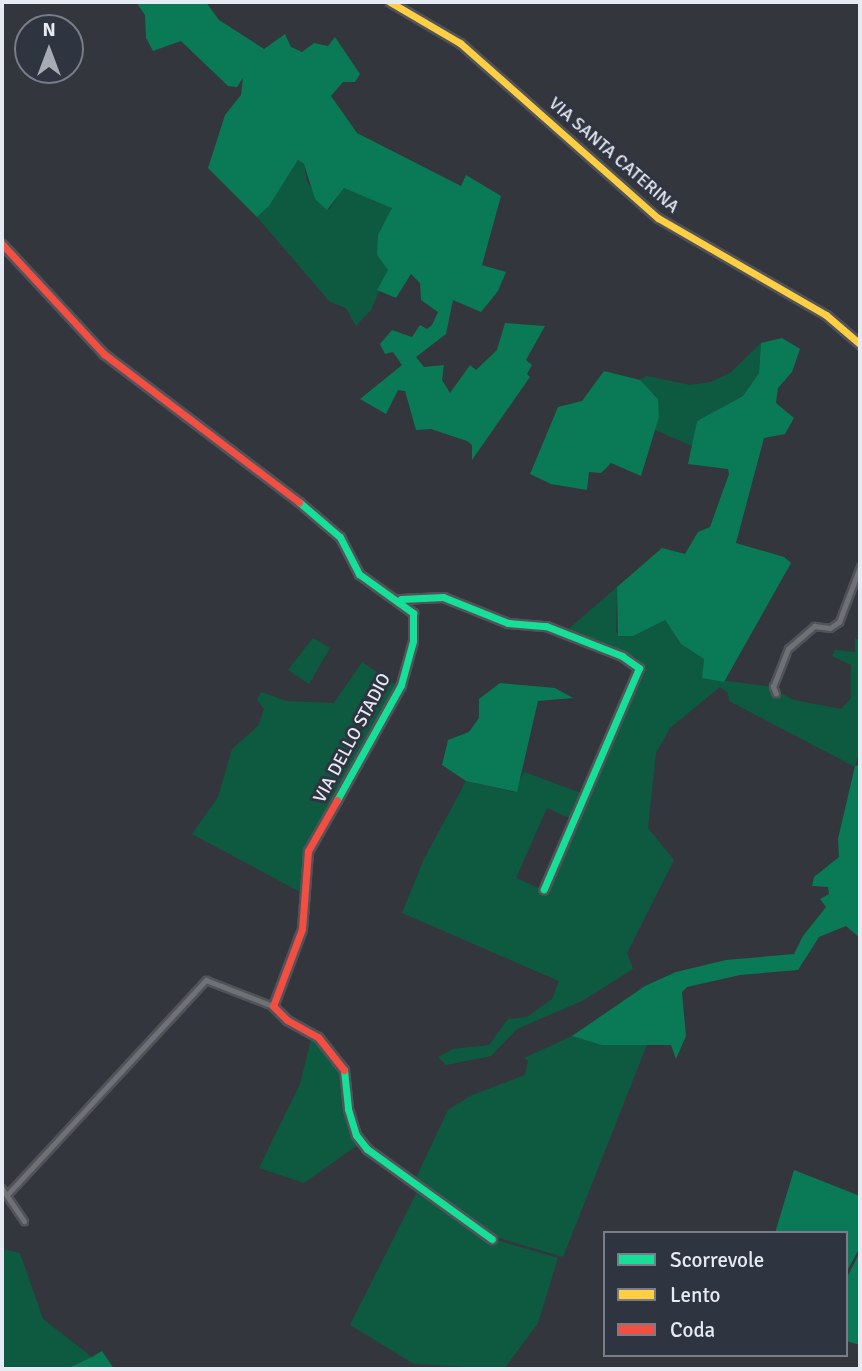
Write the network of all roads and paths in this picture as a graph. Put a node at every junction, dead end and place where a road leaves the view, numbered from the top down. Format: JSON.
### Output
{"nodes":[{"id":1,"x":390,"y":2,"type":"edge"},
{"id":2,"x":2,"y":244,"type":"edge"},
{"id":3,"x":860,"y":344,"type":"edge"},
{"id":4,"x":860,"y":567,"type":"edge"},
{"id":5,"x":400,"y":599,"type":"junction"},
{"id":6,"x":776,"y":694,"type":"dead end"},
{"id":7,"x":544,"y":889,"type":"dead end"},
{"id":8,"x":273,"y":1006,"type":"junction"},
{"id":9,"x":2,"y":1188,"type":"edge"},
{"id":10,"x":7,"y":1195,"type":"junction"},
{"id":11,"x":24,"y":1221,"type":"dead end"},
{"id":12,"x":492,"y":1239,"type":"dead end"}],
"edges":[{"from":1,"to":3,"type":"street","name":"VIA SANTA CATERINA"},
{"from":2,"to":5,"type":"street"},
{"from":4,"to":6,"type":"street"},
{"from":5,"to":7,"type":"street"},
{"from":5,"to":8,"type":"street","name":"VIA DELLO STADIO"},
{"from":8,"to":10,"type":"street"},
{"from":8,"to":12,"type":"street"},
{"from":9,"to":10,"type":"street"},
{"from":10,"to":11,"type":"street"}]}
